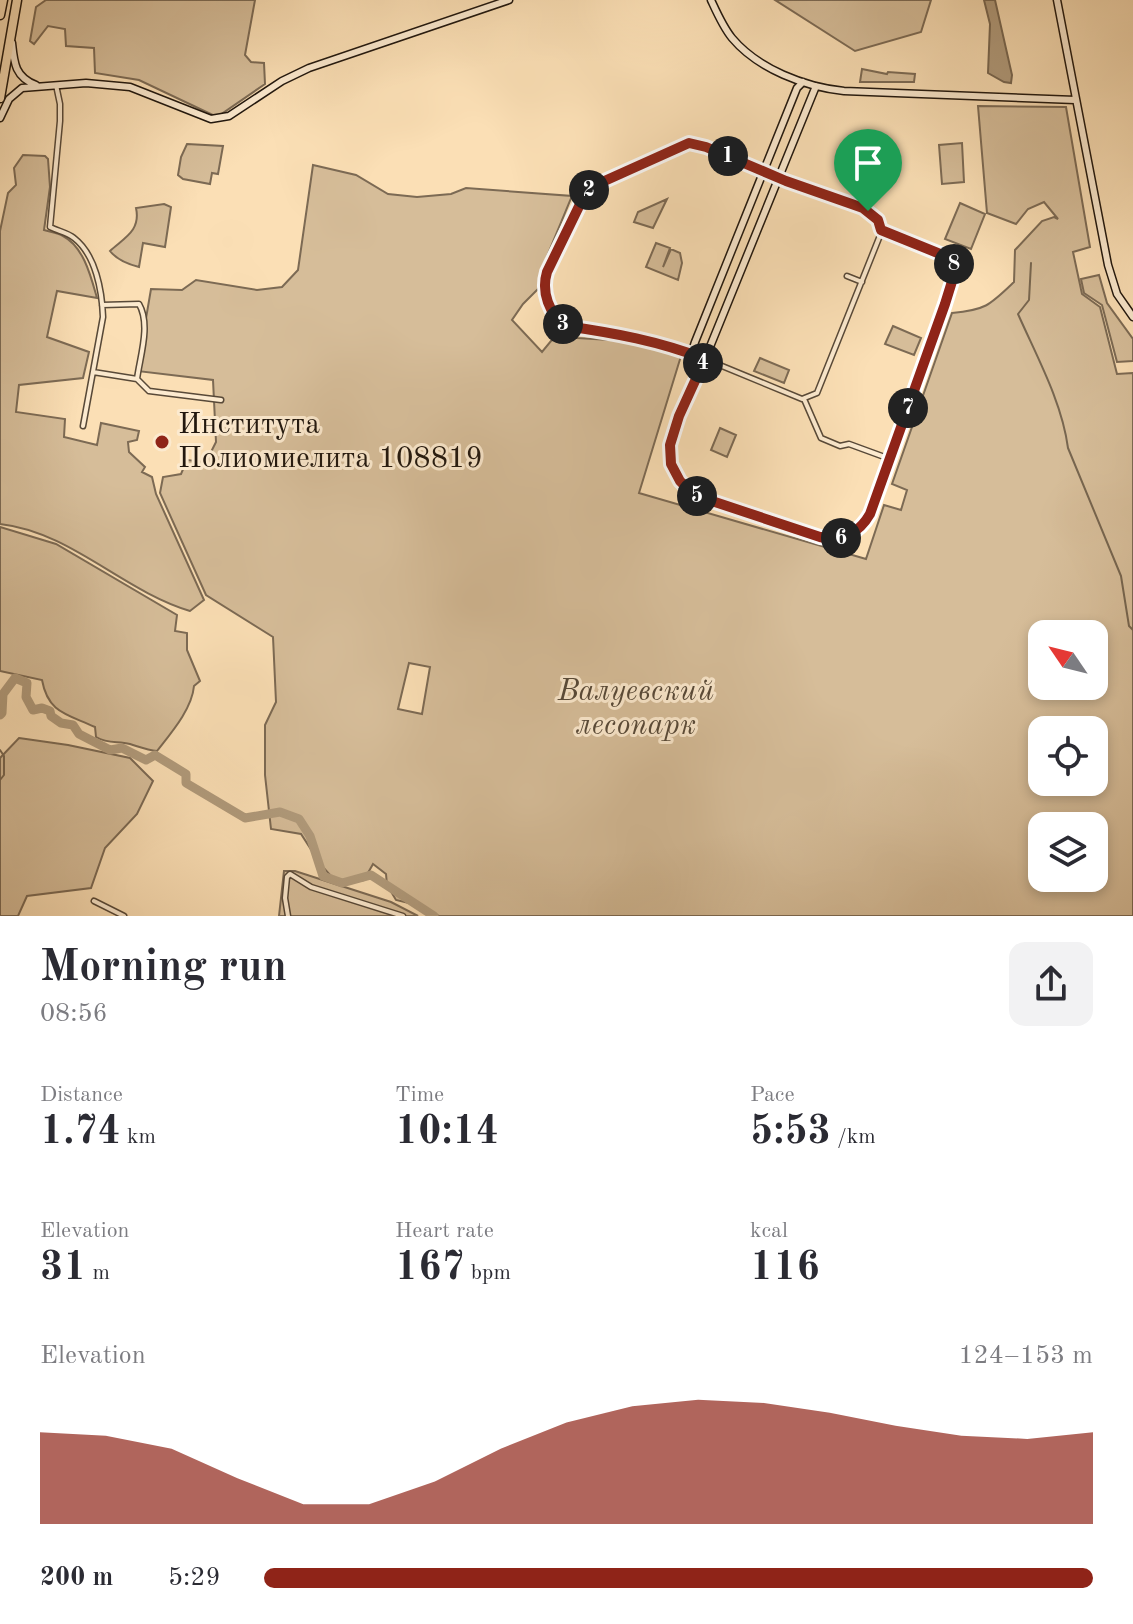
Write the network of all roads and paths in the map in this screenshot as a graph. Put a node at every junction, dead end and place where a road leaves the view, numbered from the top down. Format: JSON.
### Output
{"nodes":[{"id":1,"x":3,"y":0,"type":"edge"},
{"id":2,"x":17,"y":0,"type":"edge"},
{"id":3,"x":509,"y":0,"type":"edge"},
{"id":4,"x":711,"y":0,"type":"edge"},
{"id":5,"x":1057,"y":0,"type":"edge"},
{"id":6,"x":0,"y":15,"type":"edge"},
{"id":7,"x":11,"y":35,"type":"junction"},
{"id":8,"x":803,"y":82,"type":"junction"},
{"id":9,"x":56,"y":85,"type":"junction"},
{"id":10,"x":39,"y":86,"type":"junction"},
{"id":11,"x":816,"y":86,"type":"junction"},
{"id":12,"x":0,"y":98,"type":"edge"},
{"id":13,"x":1075,"y":100,"type":"junction"},
{"id":14,"x":0,"y":118,"type":"edge"},
{"id":15,"x":764,"y":171,"type":"junction"},
{"id":16,"x":779,"y":177,"type":"junction"},
{"id":17,"x":881,"y":230,"type":"junction"},
{"id":18,"x":847,"y":276,"type":"dead end"},
{"id":19,"x":862,"y":282,"type":"junction"},
{"id":20,"x":102,"y":305,"type":"junction"},
{"id":21,"x":1133,"y":317,"type":"edge"},
{"id":22,"x":691,"y":354,"type":"junction"},
{"id":23,"x":705,"y":359,"type":"junction"},
{"id":24,"x":93,"y":372,"type":"junction"},
{"id":25,"x":137,"y":379,"type":"junction"},
{"id":26,"x":804,"y":399,"type":"junction"},
{"id":27,"x":221,"y":400,"type":"dead end"},
{"id":28,"x":83,"y":426,"type":"dead end"},
{"id":29,"x":890,"y":459,"type":"junction"},
{"id":30,"x":94,"y":901,"type":"dead end"},
{"id":31,"x":124,"y":916,"type":"edge"},
{"id":32,"x":288,"y":916,"type":"edge"},
{"id":33,"x":403,"y":916,"type":"edge"}],
"edges":[{"from":1,"to":6,"type":"highway"},
{"from":2,"to":7,"type":"highway"},
{"from":3,"to":9,"type":"street"},
{"from":4,"to":8,"type":"street"},
{"from":5,"to":13,"type":"street"},
{"from":7,"to":10,"type":"street"},
{"from":7,"to":12,"type":"highway"},
{"from":8,"to":11,"type":"street"},
{"from":8,"to":15,"type":"street"},
{"from":9,"to":10,"type":"street"},
{"from":9,"to":20,"type":"street"},
{"from":10,"to":14,"type":"street"},
{"from":11,"to":13,"type":"street"},
{"from":11,"to":16,"type":"street"},
{"from":13,"to":21,"type":"street"},
{"from":15,"to":16,"type":"street"},
{"from":15,"to":22,"type":"street"},
{"from":15,"to":22,"type":"street"},
{"from":16,"to":17,"type":"street"},
{"from":16,"to":23,"type":"street"},
{"from":17,"to":19,"type":"street"},
{"from":17,"to":29,"type":"street"},
{"from":18,"to":19,"type":"street"},
{"from":19,"to":26,"type":"street"},
{"from":20,"to":24,"type":"street"},
{"from":20,"to":25,"type":"street"},
{"from":22,"to":23,"type":"street"},
{"from":23,"to":26,"type":"street"},
{"from":23,"to":29,"type":"street"},
{"from":24,"to":25,"type":"street"},
{"from":24,"to":28,"type":"street"},
{"from":25,"to":27,"type":"street"},
{"from":26,"to":29,"type":"street"},
{"from":30,"to":31,"type":"street"},
{"from":32,"to":33,"type":"street"}]}
